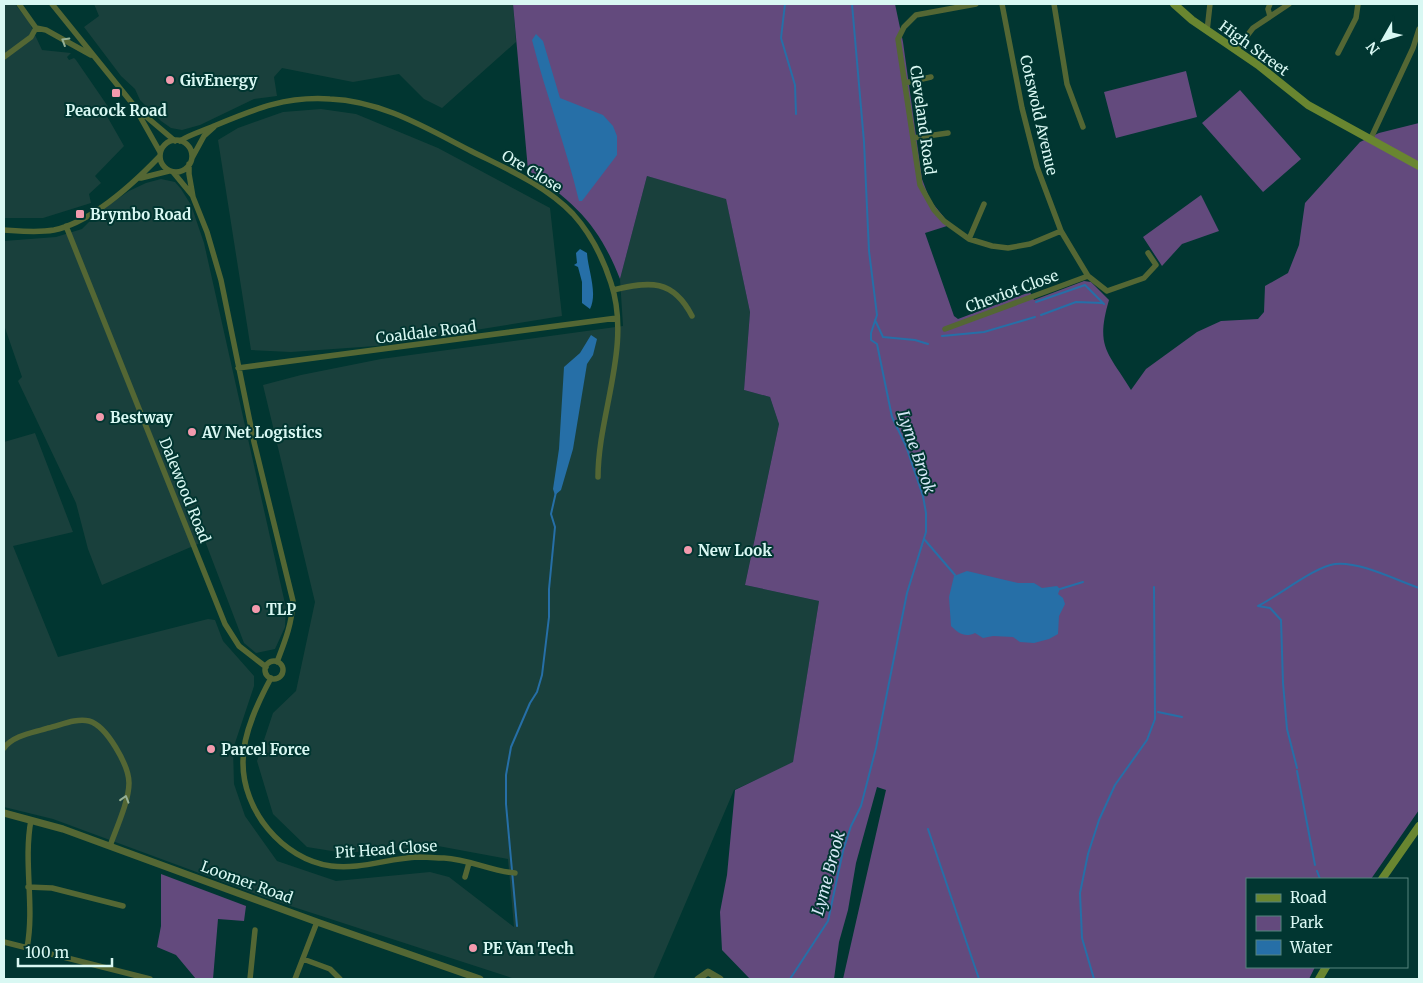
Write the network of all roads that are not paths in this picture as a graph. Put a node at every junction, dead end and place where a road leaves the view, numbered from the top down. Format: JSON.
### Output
{"nodes":[{"id":1,"x":19,"y":4,"type":"edge"},
{"id":2,"x":52,"y":4,"type":"edge"},
{"id":3,"x":976,"y":4,"type":"edge"},
{"id":4,"x":1002,"y":4,"type":"edge"},
{"id":5,"x":1054,"y":4,"type":"edge"},
{"id":6,"x":1174,"y":4,"type":"edge"},
{"id":7,"x":1210,"y":4,"type":"edge"},
{"id":8,"x":1270,"y":4,"type":"edge"},
{"id":9,"x":1289,"y":4,"type":"edge"},
{"id":10,"x":1358,"y":4,"type":"edge"},
{"id":11,"x":949,"y":6,"type":"edge"},
{"id":12,"x":1270,"y":16,"type":"junction"},
{"id":13,"x":36,"y":28,"type":"junction"},
{"id":14,"x":1419,"y":29,"type":"edge"},
{"id":15,"x":1207,"y":31,"type":"junction"},
{"id":16,"x":1236,"y":50,"type":"junction"},
{"id":17,"x":1338,"y":53,"type":"dead end"},
{"id":18,"x":93,"y":56,"type":"junction"},
{"id":19,"x":4,"y":57,"type":"edge"},
{"id":20,"x":931,"y":77,"type":"dead end"},
{"id":21,"x":905,"y":83,"type":"junction"},
{"id":22,"x":136,"y":108,"type":"junction"},
{"id":23,"x":216,"y":126,"type":"junction"},
{"id":24,"x":1083,"y":127,"type":"dead end"},
{"id":25,"x":948,"y":133,"type":"dead end"},
{"id":26,"x":913,"y":138,"type":"junction"},
{"id":27,"x":1371,"y":138,"type":"junction"},
{"id":28,"x":177,"y":141,"type":"junction"},
{"id":29,"x":160,"y":154,"type":"junction"},
{"id":30,"x":190,"y":162,"type":"junction"},
{"id":31,"x":1419,"y":166,"type":"edge"},
{"id":32,"x":171,"y":171,"type":"junction"},
{"id":33,"x":139,"y":179,"type":"junction"},
{"id":34,"x":193,"y":196,"type":"junction"},
{"id":35,"x":984,"y":204,"type":"dead end"},
{"id":36,"x":66,"y":226,"type":"junction"},
{"id":37,"x":4,"y":230,"type":"edge"},
{"id":38,"x":1061,"y":231,"type":"junction"},
{"id":39,"x":969,"y":239,"type":"junction"},
{"id":40,"x":1148,"y":253,"type":"dead end"},
{"id":41,"x":1088,"y":276,"type":"junction"},
{"id":42,"x":613,"y":290,"type":"junction"},
{"id":43,"x":692,"y":316,"type":"dead end"},
{"id":44,"x":617,"y":318,"type":"junction"},
{"id":45,"x":945,"y":329,"type":"dead end"},
{"id":46,"x":238,"y":368,"type":"junction"},
{"id":47,"x":598,"y":477,"type":"dead end"},
{"id":48,"x":277,"y":662,"type":"junction"},
{"id":49,"x":266,"y":667,"type":"junction"},
{"id":50,"x":271,"y":678,"type":"junction"},
{"id":51,"x":4,"y":748,"type":"edge"},
{"id":52,"x":4,"y":813,"type":"edge"},
{"id":53,"x":31,"y":820,"type":"junction"},
{"id":54,"x":1419,"y":826,"type":"edge"},
{"id":55,"x":110,"y":846,"type":"junction"},
{"id":56,"x":469,"y":863,"type":"junction"},
{"id":57,"x":515,"y":873,"type":"dead end"},
{"id":58,"x":465,"y":877,"type":"dead end"},
{"id":59,"x":1383,"y":878,"type":"edge"},
{"id":60,"x":28,"y":887,"type":"junction"},
{"id":61,"x":123,"y":906,"type":"dead end"},
{"id":62,"x":317,"y":922,"type":"junction"},
{"id":63,"x":255,"y":930,"type":"dead end"},
{"id":64,"x":4,"y":942,"type":"edge"},
{"id":65,"x":27,"y":948,"type":"junction"},
{"id":66,"x":303,"y":959,"type":"junction"},
{"id":67,"x":1325,"y":968,"type":"edge"},
{"id":68,"x":465,"y":977,"type":"edge"},
{"id":69,"x":150,"y":979,"type":"edge"},
{"id":70,"x":250,"y":979,"type":"edge"},
{"id":71,"x":295,"y":979,"type":"edge"},
{"id":72,"x":340,"y":979,"type":"edge"},
{"id":73,"x":480,"y":979,"type":"edge"},
{"id":74,"x":698,"y":979,"type":"edge"},
{"id":75,"x":720,"y":979,"type":"edge"},
{"id":76,"x":1319,"y":979,"type":"edge"}],
"edges":[{"from":1,"to":13,"type":"street"},
{"from":2,"to":18,"type":"street"},
{"from":3,"to":11,"type":"street","name":"Cleveland Road"},
{"from":4,"to":38,"type":"street","name":"Cotswold Avenue"},
{"from":5,"to":24,"type":"street"},
{"from":6,"to":15,"type":"main road","name":"High Street"},
{"from":7,"to":15,"type":"street"},
{"from":8,"to":12,"type":"street"},
{"from":9,"to":12,"type":"street"},
{"from":10,"to":17,"type":"street"},
{"from":11,"to":21,"type":"street","name":"Cleveland Road"},
{"from":12,"to":16,"type":"street"},
{"from":18,"to":13,"type":"street","one_way":true},
{"from":13,"to":19,"type":"street"},
{"from":14,"to":27,"type":"street"},
{"from":15,"to":16,"type":"main road","name":"High Street"},
{"from":16,"to":27,"type":"main road","name":"High Street"},
{"from":18,"to":22,"type":"street"},
{"from":20,"to":21,"type":"street"},
{"from":21,"to":26,"type":"street","name":"Cleveland Road"},
{"from":22,"to":28,"type":"street"},
{"from":22,"to":29,"type":"street"},
{"from":23,"to":28,"type":"street","name":"Ore Close"},
{"from":23,"to":30,"type":"street","name":"Ore Close"},
{"from":23,"to":42,"type":"street","name":"Ore Close"},
{"from":25,"to":26,"type":"street"},
{"from":26,"to":39,"type":"street","name":"Cleveland Road"},
{"from":27,"to":31,"type":"main road","name":"High Street"},
{"from":28,"to":29,"type":"street"},
{"from":28,"to":30,"type":"street"},
{"from":29,"to":32,"type":"street"},
{"from":29,"to":33,"type":"street"},
{"from":30,"to":32,"type":"street"},
{"from":30,"to":34,"type":"street"},
{"from":32,"to":33,"type":"street"},
{"from":32,"to":34,"type":"street"},
{"from":33,"to":36,"type":"street"},
{"from":34,"to":46,"type":"street"},
{"from":35,"to":39,"type":"street"},
{"from":36,"to":37,"type":"street"},
{"from":36,"to":49,"type":"street","name":"Dalewood Road"},
{"from":38,"to":39,"type":"street","name":"Cleveland Road"},
{"from":38,"to":41,"type":"street","name":"Cotswold Avenue"},
{"from":40,"to":41,"type":"street","name":"Cotswold Avenue"},
{"from":41,"to":45,"type":"street","name":"Cheviot Close"},
{"from":42,"to":43,"type":"street"},
{"from":42,"to":44,"type":"street","name":"Ore Close"},
{"from":44,"to":46,"type":"street","name":"Coaldale Road"},
{"from":44,"to":47,"type":"street","name":"Ore Close"},
{"from":46,"to":48,"type":"street"},
{"from":48,"to":49,"type":"street"},
{"from":48,"to":50,"type":"street"},
{"from":49,"to":50,"type":"street","name":"Dalewood Road"},
{"from":50,"to":56,"type":"street","name":"Pit Head Close"},
{"from":55,"to":51,"type":"street","one_way":true},
{"from":52,"to":53,"type":"street","name":"Loomer Road"},
{"from":53,"to":55,"type":"street","name":"Loomer Road"},
{"from":53,"to":60,"type":"street"},
{"from":54,"to":59,"type":"main road"},
{"from":55,"to":62,"type":"street","name":"Loomer Road"},
{"from":56,"to":57,"type":"street","name":"Pit Head Close"},
{"from":56,"to":58,"type":"street"},
{"from":60,"to":61,"type":"street"},
{"from":60,"to":65,"type":"street"},
{"from":62,"to":66,"type":"street"},
{"from":62,"to":68,"type":"street","name":"Loomer Road"},
{"from":63,"to":70,"type":"street"},
{"from":64,"to":65,"type":"street"},
{"from":65,"to":69,"type":"street"},
{"from":66,"to":71,"type":"street"},
{"from":66,"to":72,"type":"street"},
{"from":67,"to":76,"type":"main road"},
{"from":68,"to":73,"type":"street","name":"Loomer Road"},
{"from":74,"to":75,"type":"street"}]}
